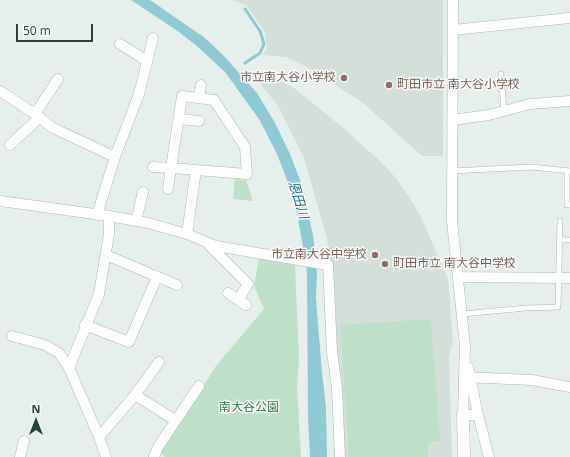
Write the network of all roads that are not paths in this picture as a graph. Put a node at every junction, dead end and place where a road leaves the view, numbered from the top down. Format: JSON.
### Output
{"nodes":[{"id":1,"x":453,"y":0,"type":"edge"},
{"id":2,"x":570,"y":16,"type":"edge"},
{"id":3,"x":453,"y":30,"type":"junction"},
{"id":4,"x":153,"y":38,"type":"dead end"},
{"id":5,"x":120,"y":44,"type":"dead end"},
{"id":6,"x":147,"y":61,"type":"junction"},
{"id":7,"x":501,"y":74,"type":"dead end"},
{"id":8,"x":58,"y":79,"type":"dead end"},
{"id":9,"x":201,"y":85,"type":"dead end"},
{"id":10,"x":0,"y":91,"type":"edge"},
{"id":11,"x":199,"y":98,"type":"junction"},
{"id":12,"x":570,"y":101,"type":"edge"},
{"id":13,"x":504,"y":111,"type":"junction"},
{"id":14,"x":37,"y":116,"type":"junction"},
{"id":15,"x":179,"y":119,"type":"junction"},
{"id":16,"x":452,"y":120,"type":"junction"},
{"id":17,"x":199,"y":121,"type":"dead end"},
{"id":18,"x":10,"y":144,"type":"dead end"},
{"id":19,"x":115,"y":157,"type":"junction"},
{"id":20,"x":153,"y":167,"type":"dead end"},
{"id":21,"x":171,"y":168,"type":"junction"},
{"id":22,"x":196,"y":170,"type":"junction"},
{"id":23,"x":452,"y":171,"type":"junction"},
{"id":24,"x":569,"y":171,"type":"edge"},
{"id":25,"x":168,"y":189,"type":"dead end"},
{"id":26,"x":144,"y":192,"type":"dead end"},
{"id":27,"x":0,"y":201,"type":"edge"},
{"id":28,"x":570,"y":206,"type":"edge"},
{"id":29,"x":97,"y":214,"type":"junction"},
{"id":30,"x":109,"y":216,"type":"junction"},
{"id":31,"x":136,"y":221,"type":"junction"},
{"id":32,"x":560,"y":221,"type":"dead end"},
{"id":33,"x":187,"y":234,"type":"junction"},
{"id":34,"x":560,"y":240,"type":"junction"},
{"id":35,"x":570,"y":240,"type":"edge"},
{"id":36,"x":207,"y":244,"type":"junction"},
{"id":37,"x":106,"y":255,"type":"junction"},
{"id":38,"x":157,"y":277,"type":"junction"},
{"id":39,"x":458,"y":277,"type":"junction"},
{"id":40,"x":559,"y":278,"type":"junction"},
{"id":41,"x":570,"y":278,"type":"edge"},
{"id":42,"x":177,"y":285,"type":"dead end"},
{"id":43,"x":228,"y":293,"type":"dead end"},
{"id":44,"x":462,"y":314,"type":"junction"},
{"id":45,"x":86,"y":325,"type":"junction"},
{"id":46,"x":12,"y":336,"type":"dead end"},
{"id":47,"x":158,"y":362,"type":"dead end"},
{"id":48,"x":69,"y":368,"type":"junction"},
{"id":49,"x":467,"y":377,"type":"junction"},
{"id":50,"x":199,"y":386,"type":"dead end"},
{"id":51,"x":570,"y":387,"type":"edge"},
{"id":52,"x":134,"y":395,"type":"junction"},
{"id":53,"x":463,"y":416,"type":"junction"},
{"id":54,"x":478,"y":416,"type":"junction"},
{"id":55,"x":175,"y":420,"type":"junction"},
{"id":56,"x":99,"y":437,"type":"junction"},
{"id":57,"x":24,"y":441,"type":"dead end"},
{"id":58,"x":20,"y":457,"type":"edge"},
{"id":59,"x":106,"y":457,"type":"edge"},
{"id":60,"x":154,"y":457,"type":"edge"},
{"id":61,"x":340,"y":457,"type":"edge"},
{"id":62,"x":464,"y":457,"type":"edge"},
{"id":63,"x":489,"y":457,"type":"edge"}],
"edges":[{"from":1,"to":3,"type":"street"},
{"from":2,"to":3,"type":"street"},
{"from":3,"to":16,"type":"street"},
{"from":4,"to":6,"type":"street"},
{"from":5,"to":6,"type":"street"},
{"from":6,"to":19,"type":"street"},
{"from":7,"to":13,"type":"lane"},
{"from":8,"to":14,"type":"street"},
{"from":9,"to":11,"type":"street"},
{"from":10,"to":14,"type":"street"},
{"from":11,"to":15,"type":"street"},
{"from":11,"to":22,"type":"street"},
{"from":12,"to":13,"type":"street"},
{"from":13,"to":16,"type":"street"},
{"from":14,"to":18,"type":"street"},
{"from":14,"to":19,"type":"street"},
{"from":15,"to":17,"type":"street"},
{"from":15,"to":21,"type":"street"},
{"from":16,"to":23,"type":"street"},
{"from":19,"to":29,"type":"street"},
{"from":20,"to":21,"type":"street"},
{"from":21,"to":22,"type":"street"},
{"from":21,"to":25,"type":"street"},
{"from":22,"to":33,"type":"street"},
{"from":23,"to":24,"type":"lane"},
{"from":23,"to":39,"type":"street"},
{"from":24,"to":28,"type":"lane"},
{"from":26,"to":31,"type":"street"},
{"from":27,"to":29,"type":"street"},
{"from":29,"to":30,"type":"street"},
{"from":30,"to":31,"type":"street"},
{"from":30,"to":37,"type":"street"},
{"from":31,"to":33,"type":"street"},
{"from":32,"to":34,"type":"lane"},
{"from":33,"to":36,"type":"street"},
{"from":34,"to":35,"type":"lane"},
{"from":34,"to":40,"type":"lane"},
{"from":36,"to":43,"type":"street"},
{"from":36,"to":61,"type":"street"},
{"from":37,"to":38,"type":"street"},
{"from":37,"to":45,"type":"street"},
{"from":38,"to":42,"type":"street"},
{"from":38,"to":45,"type":"street"},
{"from":39,"to":40,"type":"street"},
{"from":39,"to":44,"type":"street"},
{"from":40,"to":41,"type":"street"},
{"from":40,"to":44,"type":"lane"},
{"from":44,"to":49,"type":"street"},
{"from":45,"to":48,"type":"street"},
{"from":46,"to":48,"type":"street"},
{"from":47,"to":52,"type":"street"},
{"from":48,"to":56,"type":"street"},
{"from":49,"to":51,"type":"street"},
{"from":49,"to":53,"type":"street"},
{"from":49,"to":54,"type":"street"},
{"from":50,"to":55,"type":"street"},
{"from":52,"to":55,"type":"street"},
{"from":52,"to":56,"type":"street"},
{"from":53,"to":54,"type":"street"},
{"from":53,"to":62,"type":"street"},
{"from":54,"to":63,"type":"street"},
{"from":55,"to":60,"type":"street"},
{"from":56,"to":59,"type":"street"},
{"from":57,"to":58,"type":"street"}]}
